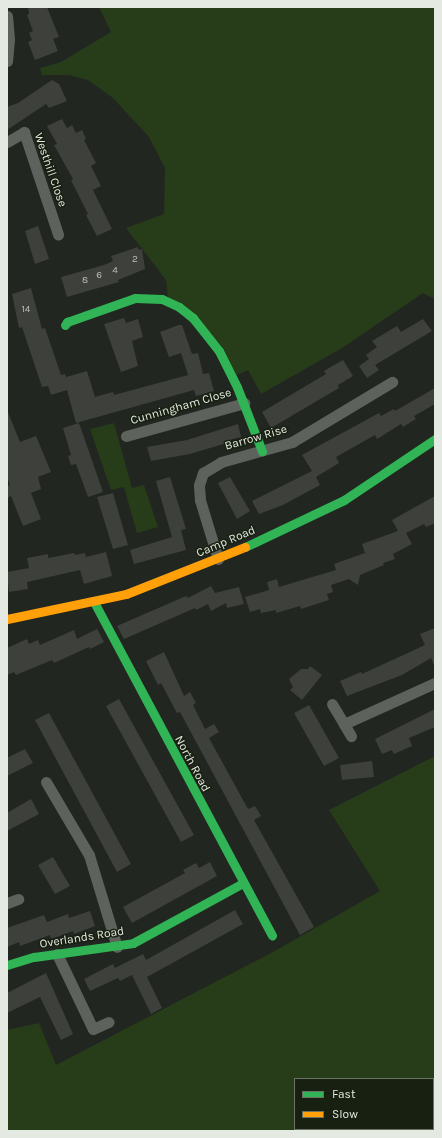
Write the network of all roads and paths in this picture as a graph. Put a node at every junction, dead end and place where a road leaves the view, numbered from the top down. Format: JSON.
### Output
{"nodes":[{"id":1,"x":7,"y":16,"type":"edge"},
{"id":2,"x":7,"y":61,"type":"edge"},
{"id":3,"x":7,"y":142,"type":"edge"},
{"id":4,"x":58,"y":234,"type":"dead end"},
{"id":5,"x":65,"y":325,"type":"dead end"},
{"id":6,"x":392,"y":382,"type":"dead end"},
{"id":7,"x":244,"y":403,"type":"junction"},
{"id":8,"x":126,"y":436,"type":"dead end"},
{"id":9,"x":435,"y":439,"type":"edge"},
{"id":10,"x":262,"y":451,"type":"junction"},
{"id":11,"x":218,"y":559,"type":"junction"},
{"id":12,"x":94,"y":602,"type":"junction"},
{"id":13,"x":7,"y":619,"type":"edge"},
{"id":14,"x":435,"y":683,"type":"edge"},
{"id":15,"x":332,"y":704,"type":"dead end"},
{"id":16,"x":344,"y":724,"type":"junction"},
{"id":17,"x":351,"y":736,"type":"dead end"},
{"id":18,"x":46,"y":782,"type":"dead end"},
{"id":19,"x":243,"y":883,"type":"junction"},
{"id":20,"x":272,"y":935,"type":"dead end"},
{"id":21,"x":117,"y":947,"type":"junction"},
{"id":22,"x":57,"y":954,"type":"junction"},
{"id":23,"x":7,"y":965,"type":"edge"},
{"id":24,"x":109,"y":1022,"type":"dead end"}],
"edges":[{"from":1,"to":2,"type":"street"},
{"from":3,"to":4,"type":"street","name":"Westhill Close"},
{"from":5,"to":7,"type":"street"},
{"from":6,"to":10,"type":"street","name":"Barrow Rise"},
{"from":7,"to":8,"type":"street","name":"Cunningham Close"},
{"from":7,"to":10,"type":"street"},
{"from":9,"to":11,"type":"street","name":"Camp Road"},
{"from":10,"to":11,"type":"street","name":"Barrow Rise"},
{"from":11,"to":12,"type":"street","name":"Camp Road"},
{"from":12,"to":13,"type":"street","name":"Camp Road"},
{"from":12,"to":19,"type":"street","name":"North Road"},
{"from":14,"to":16,"type":"street"},
{"from":15,"to":16,"type":"street"},
{"from":16,"to":17,"type":"street"},
{"from":18,"to":21,"type":"street"},
{"from":19,"to":20,"type":"street","name":"North Road"},
{"from":19,"to":21,"type":"street","name":"Overlands Road"},
{"from":21,"to":22,"type":"street","name":"Overlands Road"},
{"from":22,"to":23,"type":"street","name":"Overlands Road"},
{"from":22,"to":24,"type":"street"}]}
